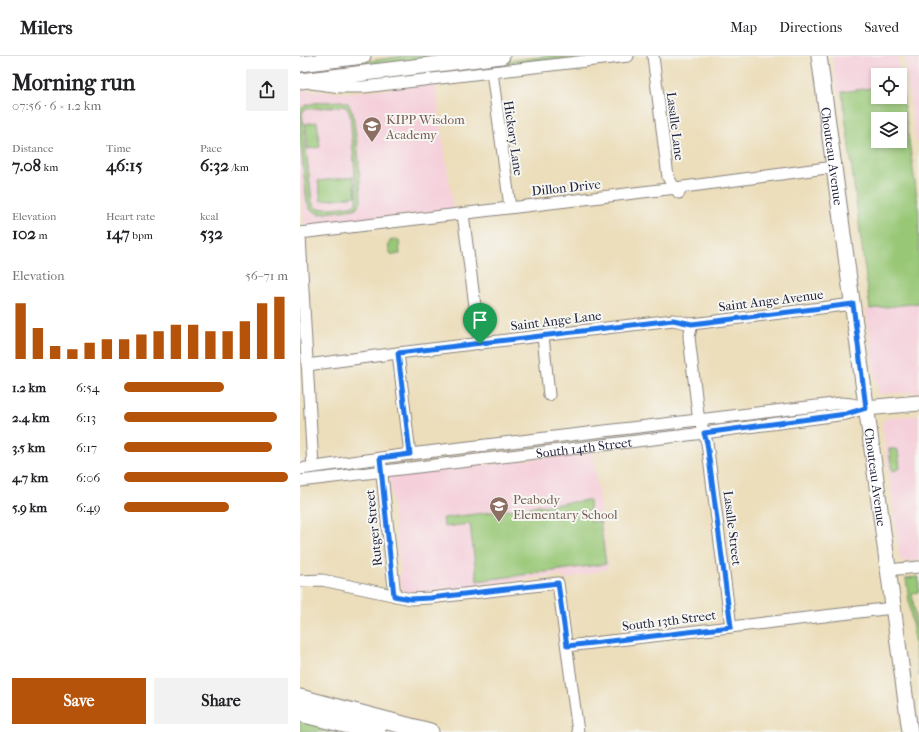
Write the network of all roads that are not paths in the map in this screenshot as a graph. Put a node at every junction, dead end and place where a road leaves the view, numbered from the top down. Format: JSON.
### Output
{"nodes":[{"id":1,"x":363,"y":56,"type":"edge"},
{"id":2,"x":502,"y":56,"type":"edge"},
{"id":3,"x":628,"y":56,"type":"edge"},
{"id":4,"x":653,"y":56,"type":"edge"},
{"id":5,"x":819,"y":56,"type":"edge"},
{"id":6,"x":300,"y":64,"type":"edge"},
{"id":7,"x":492,"y":72,"type":"junction"},
{"id":8,"x":300,"y":82,"type":"edge"},
{"id":9,"x":834,"y":168,"type":"junction"},
{"id":10,"x":678,"y":192,"type":"junction"},
{"id":11,"x":510,"y":207,"type":"junction"},
{"id":12,"x":463,"y":214,"type":"junction"},
{"id":13,"x":300,"y":233,"type":"edge"},
{"id":14,"x":300,"y":236,"type":"edge"},
{"id":15,"x":853,"y":304,"type":"junction"},
{"id":16,"x":692,"y":324,"type":"junction"},
{"id":17,"x":543,"y":336,"type":"junction"},
{"id":18,"x":480,"y":344,"type":"junction"},
{"id":19,"x":398,"y":353,"type":"junction"},
{"id":20,"x":307,"y":366,"type":"junction"},
{"id":21,"x":550,"y":395,"type":"dead end"},
{"id":22,"x":919,"y":403,"type":"edge"},
{"id":23,"x":866,"y":408,"type":"junction"},
{"id":24,"x":700,"y":421,"type":"junction"},
{"id":25,"x":704,"y":433,"type":"junction"},
{"id":26,"x":410,"y":454,"type":"junction"},
{"id":27,"x":380,"y":458,"type":"junction"},
{"id":28,"x":313,"y":467,"type":"junction"},
{"id":29,"x":300,"y":469,"type":"edge"},
{"id":30,"x":381,"y":471,"type":"junction"},
{"id":31,"x":300,"y":481,"type":"edge"},
{"id":32,"x":919,"y":567,"type":"edge"},
{"id":33,"x":888,"y":570,"type":"junction"},
{"id":34,"x":300,"y":581,"type":"edge"},
{"id":35,"x":394,"y":596,"type":"junction"},
{"id":36,"x":893,"y":608,"type":"junction"},
{"id":37,"x":731,"y":627,"type":"junction"},
{"id":38,"x":567,"y":646,"type":"junction"},
{"id":39,"x":300,"y":698,"type":"edge"},
{"id":40,"x":300,"y":713,"type":"edge"},
{"id":41,"x":377,"y":732,"type":"edge"},
{"id":42,"x":430,"y":732,"type":"edge"},
{"id":43,"x":578,"y":732,"type":"edge"},
{"id":44,"x":910,"y":732,"type":"edge"}],
"edges":[{"from":1,"to":6,"type":"main road"},
{"from":2,"to":8,"type":"main road"},
{"from":3,"to":7,"type":"street"},
{"from":4,"to":10,"type":"street","name":"Lasalle Lane"},
{"from":5,"to":9,"type":"main road","name":"Chouteau Avenue"},
{"from":7,"to":8,"type":"street"},
{"from":7,"to":11,"type":"street","name":"Hickory Lane"},
{"from":9,"to":10,"type":"street","name":"Dillon Drive"},
{"from":9,"to":15,"type":"main road","name":"Chouteau Avenue"},
{"from":10,"to":11,"type":"street","name":"Dillon Drive"},
{"from":11,"to":12,"type":"street","name":"Dillon Drive"},
{"from":12,"to":13,"type":"street","name":"Dillon Drive"},
{"from":12,"to":18,"type":"street"},
{"from":14,"to":20,"type":"street"},
{"from":15,"to":16,"type":"street","name":"Saint Ange Avenue"},
{"from":15,"to":23,"type":"main road","name":"Chouteau Avenue"},
{"from":16,"to":17,"type":"street","name":"Saint Ange Lane"},
{"from":16,"to":24,"type":"street"},
{"from":17,"to":18,"type":"street","name":"Saint Ange Lane"},
{"from":17,"to":21,"type":"street"},
{"from":18,"to":19,"type":"street","name":"Saint Ange Lane"},
{"from":19,"to":20,"type":"street","name":"Saint Ange Lane"},
{"from":19,"to":26,"type":"street"},
{"from":20,"to":28,"type":"street"},
{"from":22,"to":23,"type":"main road","name":"South 14th Street"},
{"from":23,"to":24,"type":"street","name":"South 14th Street"},
{"from":23,"to":25,"type":"street","name":"South 14th Street"},
{"from":23,"to":33,"type":"main road","name":"Chouteau Avenue"},
{"from":24,"to":25,"type":"street"},
{"from":24,"to":26,"type":"street","name":"South 14th Street"},
{"from":25,"to":30,"type":"street","name":"South 14th Street"},
{"from":25,"to":37,"type":"street","name":"Lasalle Street"},
{"from":26,"to":27,"type":"street","name":"South 14th Street"},
{"from":27,"to":28,"type":"street","name":"South 14th Street"},
{"from":27,"to":30,"type":"street","name":"Rutger Street"},
{"from":28,"to":29,"type":"street","name":"South 14th Street"},
{"from":30,"to":31,"type":"street","name":"South 14th Street"},
{"from":30,"to":35,"type":"street","name":"Rutger Street"},
{"from":32,"to":33,"type":"street"},
{"from":33,"to":36,"type":"main road","name":"Chouteau Avenue"},
{"from":34,"to":35,"type":"street"},
{"from":35,"to":38,"type":"street"},
{"from":36,"to":37,"type":"street","name":"South 13th Street"},
{"from":36,"to":44,"type":"main road","name":"Chouteau Avenue"},
{"from":37,"to":38,"type":"street","name":"South 13th Street"},
{"from":38,"to":43,"type":"street"},
{"from":39,"to":42,"type":"main road"},
{"from":40,"to":41,"type":"main road"}]}
